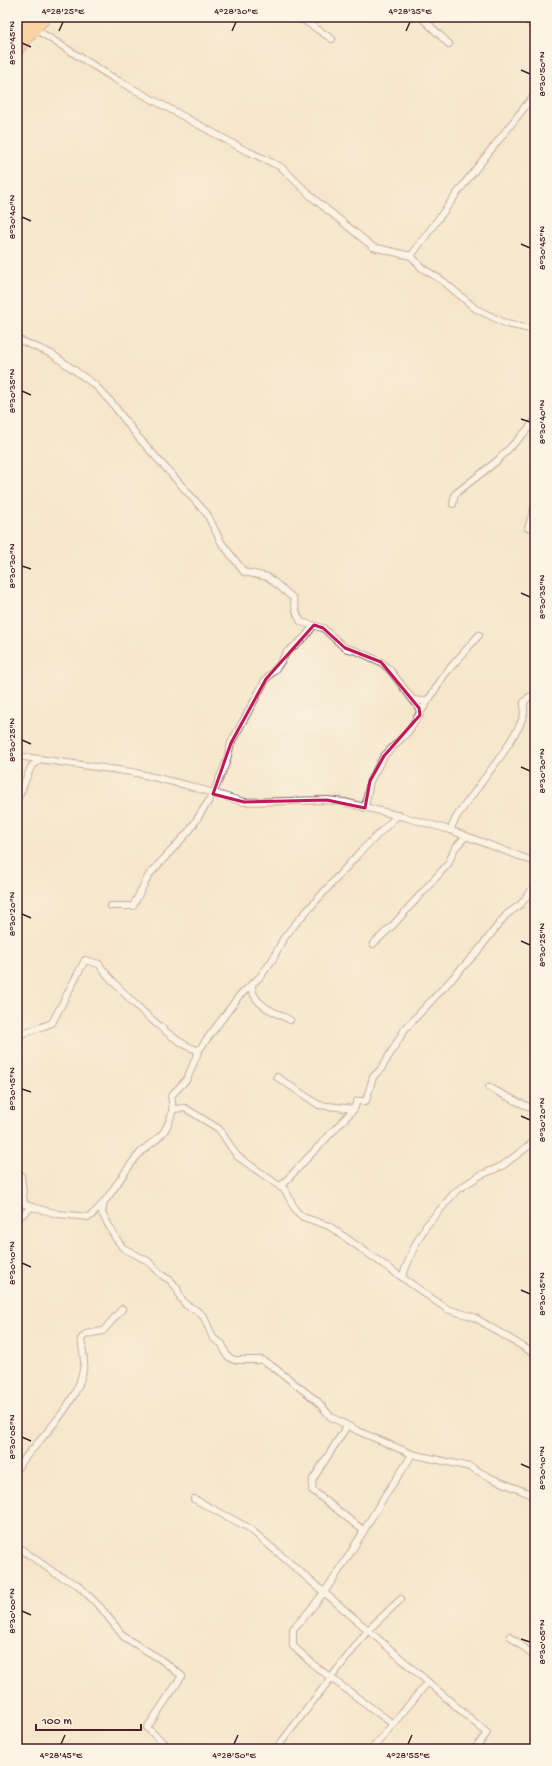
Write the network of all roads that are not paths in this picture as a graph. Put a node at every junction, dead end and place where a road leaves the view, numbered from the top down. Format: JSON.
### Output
{"nodes":[{"id":1,"x":44,"y":17,"type":"edge"},
{"id":2,"x":299,"y":17,"type":"edge"},
{"id":3,"x":421,"y":17,"type":"edge"},
{"id":4,"x":522,"y":17,"type":"edge"},
{"id":5,"x":33,"y":23,"type":"edge"},
{"id":6,"x":535,"y":27,"type":"edge"},
{"id":7,"x":17,"y":34,"type":"edge"},
{"id":8,"x":332,"y":39,"type":"dead end"},
{"id":9,"x":449,"y":44,"type":"dead end"},
{"id":10,"x":17,"y":49,"type":"edge"},
{"id":11,"x":535,"y":94,"type":"edge"},
{"id":12,"x":411,"y":256,"type":"junction"},
{"id":13,"x":535,"y":330,"type":"edge"},
{"id":14,"x":17,"y":339,"type":"edge"},
{"id":15,"x":535,"y":420,"type":"edge"},
{"id":16,"x":453,"y":504,"type":"dead end"},
{"id":17,"x":535,"y":506,"type":"edge"},
{"id":18,"x":528,"y":528,"type":"dead end"},
{"id":19,"x":314,"y":625,"type":"junction"},
{"id":20,"x":479,"y":635,"type":"dead end"},
{"id":21,"x":529,"y":696,"type":"dead end"},
{"id":22,"x":430,"y":698,"type":"junction"},
{"id":23,"x":414,"y":700,"type":"junction"},
{"id":24,"x":420,"y":715,"type":"junction"},
{"id":25,"x":17,"y":756,"type":"edge"},
{"id":26,"x":40,"y":759,"type":"junction"},
{"id":27,"x":213,"y":794,"type":"junction"},
{"id":28,"x":17,"y":801,"type":"edge"},
{"id":29,"x":365,"y":808,"type":"junction"},
{"id":30,"x":398,"y":815,"type":"junction"},
{"id":31,"x":450,"y":830,"type":"junction"},
{"id":32,"x":466,"y":836,"type":"junction"},
{"id":33,"x":535,"y":862,"type":"edge"},
{"id":34,"x":535,"y":885,"type":"edge"},
{"id":35,"x":111,"y":906,"type":"dead end"},
{"id":36,"x":373,"y":944,"type":"dead end"},
{"id":37,"x":252,"y":984,"type":"junction"},
{"id":38,"x":290,"y":1020,"type":"dead end"},
{"id":39,"x":17,"y":1036,"type":"edge"},
{"id":40,"x":199,"y":1050,"type":"junction"},
{"id":41,"x":277,"y":1077,"type":"dead end"},
{"id":42,"x":488,"y":1086,"type":"dead end"},
{"id":43,"x":354,"y":1108,"type":"junction"},
{"id":44,"x":174,"y":1109,"type":"junction"},
{"id":45,"x":535,"y":1110,"type":"edge"},
{"id":46,"x":535,"y":1141,"type":"edge"},
{"id":47,"x":17,"y":1173,"type":"edge"},
{"id":48,"x":280,"y":1187,"type":"junction"},
{"id":49,"x":104,"y":1202,"type":"junction"},
{"id":50,"x":32,"y":1207,"type":"junction"},
{"id":51,"x":17,"y":1219,"type":"edge"},
{"id":52,"x":402,"y":1277,"type":"junction"},
{"id":53,"x":122,"y":1309,"type":"dead end"},
{"id":54,"x":535,"y":1354,"type":"edge"},
{"id":55,"x":347,"y":1426,"type":"junction"},
{"id":56,"x":412,"y":1454,"type":"junction"},
{"id":57,"x":17,"y":1468,"type":"edge"},
{"id":58,"x":194,"y":1499,"type":"dead end"},
{"id":59,"x":535,"y":1500,"type":"edge"},
{"id":60,"x":364,"y":1531,"type":"junction"},
{"id":61,"x":17,"y":1546,"type":"edge"},
{"id":62,"x":324,"y":1594,"type":"junction"},
{"id":63,"x":401,"y":1599,"type":"dead end"},
{"id":64,"x":368,"y":1630,"type":"junction"},
{"id":65,"x":510,"y":1636,"type":"dead end"},
{"id":66,"x":535,"y":1657,"type":"edge"},
{"id":67,"x":332,"y":1678,"type":"junction"},
{"id":68,"x":428,"y":1682,"type":"junction"},
{"id":69,"x":393,"y":1724,"type":"junction"},
{"id":70,"x":170,"y":1749,"type":"edge"},
{"id":71,"x":276,"y":1749,"type":"edge"},
{"id":72,"x":372,"y":1749,"type":"edge"},
{"id":73,"x":475,"y":1749,"type":"edge"}],
"edges":[{"from":1,"to":5,"type":"highway"},
{"from":2,"to":8,"type":"street"},
{"from":3,"to":9,"type":"street"},
{"from":4,"to":6,"type":"street"},
{"from":5,"to":7,"type":"highway"},
{"from":5,"to":10,"type":"highway"},
{"from":5,"to":12,"type":"street"},
{"from":11,"to":12,"type":"street"},
{"from":12,"to":13,"type":"street"},
{"from":14,"to":19,"type":"street"},
{"from":15,"to":16,"type":"street"},
{"from":17,"to":18,"type":"street"},
{"from":19,"to":23,"type":"street"},
{"from":19,"to":27,"type":"street"},
{"from":20,"to":22,"type":"street"},
{"from":21,"to":31,"type":"street"},
{"from":22,"to":23,"type":"street"},
{"from":22,"to":24,"type":"street"},
{"from":23,"to":24,"type":"street"},
{"from":24,"to":29,"type":"street"},
{"from":25,"to":26,"type":"street"},
{"from":26,"to":27,"type":"street"},
{"from":26,"to":28,"type":"street"},
{"from":27,"to":29,"type":"street"},
{"from":27,"to":35,"type":"street"},
{"from":29,"to":30,"type":"street"},
{"from":30,"to":31,"type":"street"},
{"from":30,"to":37,"type":"street"},
{"from":31,"to":32,"type":"street"},
{"from":32,"to":33,"type":"street"},
{"from":32,"to":36,"type":"street"},
{"from":34,"to":43,"type":"street"},
{"from":37,"to":38,"type":"street"},
{"from":37,"to":40,"type":"street"},
{"from":39,"to":40,"type":"street"},
{"from":40,"to":44,"type":"street"},
{"from":41,"to":43,"type":"street"},
{"from":42,"to":45,"type":"street"},
{"from":43,"to":48,"type":"street"},
{"from":44,"to":48,"type":"street"},
{"from":44,"to":49,"type":"street"},
{"from":46,"to":52,"type":"street"},
{"from":47,"to":50,"type":"street"},
{"from":48,"to":52,"type":"street"},
{"from":49,"to":50,"type":"street"},
{"from":49,"to":55,"type":"street"},
{"from":50,"to":51,"type":"street"},
{"from":52,"to":54,"type":"street"},
{"from":53,"to":57,"type":"street"},
{"from":55,"to":56,"type":"street"},
{"from":55,"to":60,"type":"street"},
{"from":56,"to":59,"type":"street"},
{"from":56,"to":60,"type":"street"},
{"from":58,"to":62,"type":"street"},
{"from":60,"to":62,"type":"street"},
{"from":61,"to":70,"type":"street"},
{"from":62,"to":64,"type":"street"},
{"from":62,"to":67,"type":"street"},
{"from":63,"to":64,"type":"street"},
{"from":64,"to":67,"type":"street"},
{"from":64,"to":68,"type":"street"},
{"from":65,"to":66,"type":"street"},
{"from":67,"to":69,"type":"street"},
{"from":67,"to":71,"type":"street"},
{"from":68,"to":69,"type":"street"},
{"from":68,"to":73,"type":"street"},
{"from":69,"to":72,"type":"street"}]}
